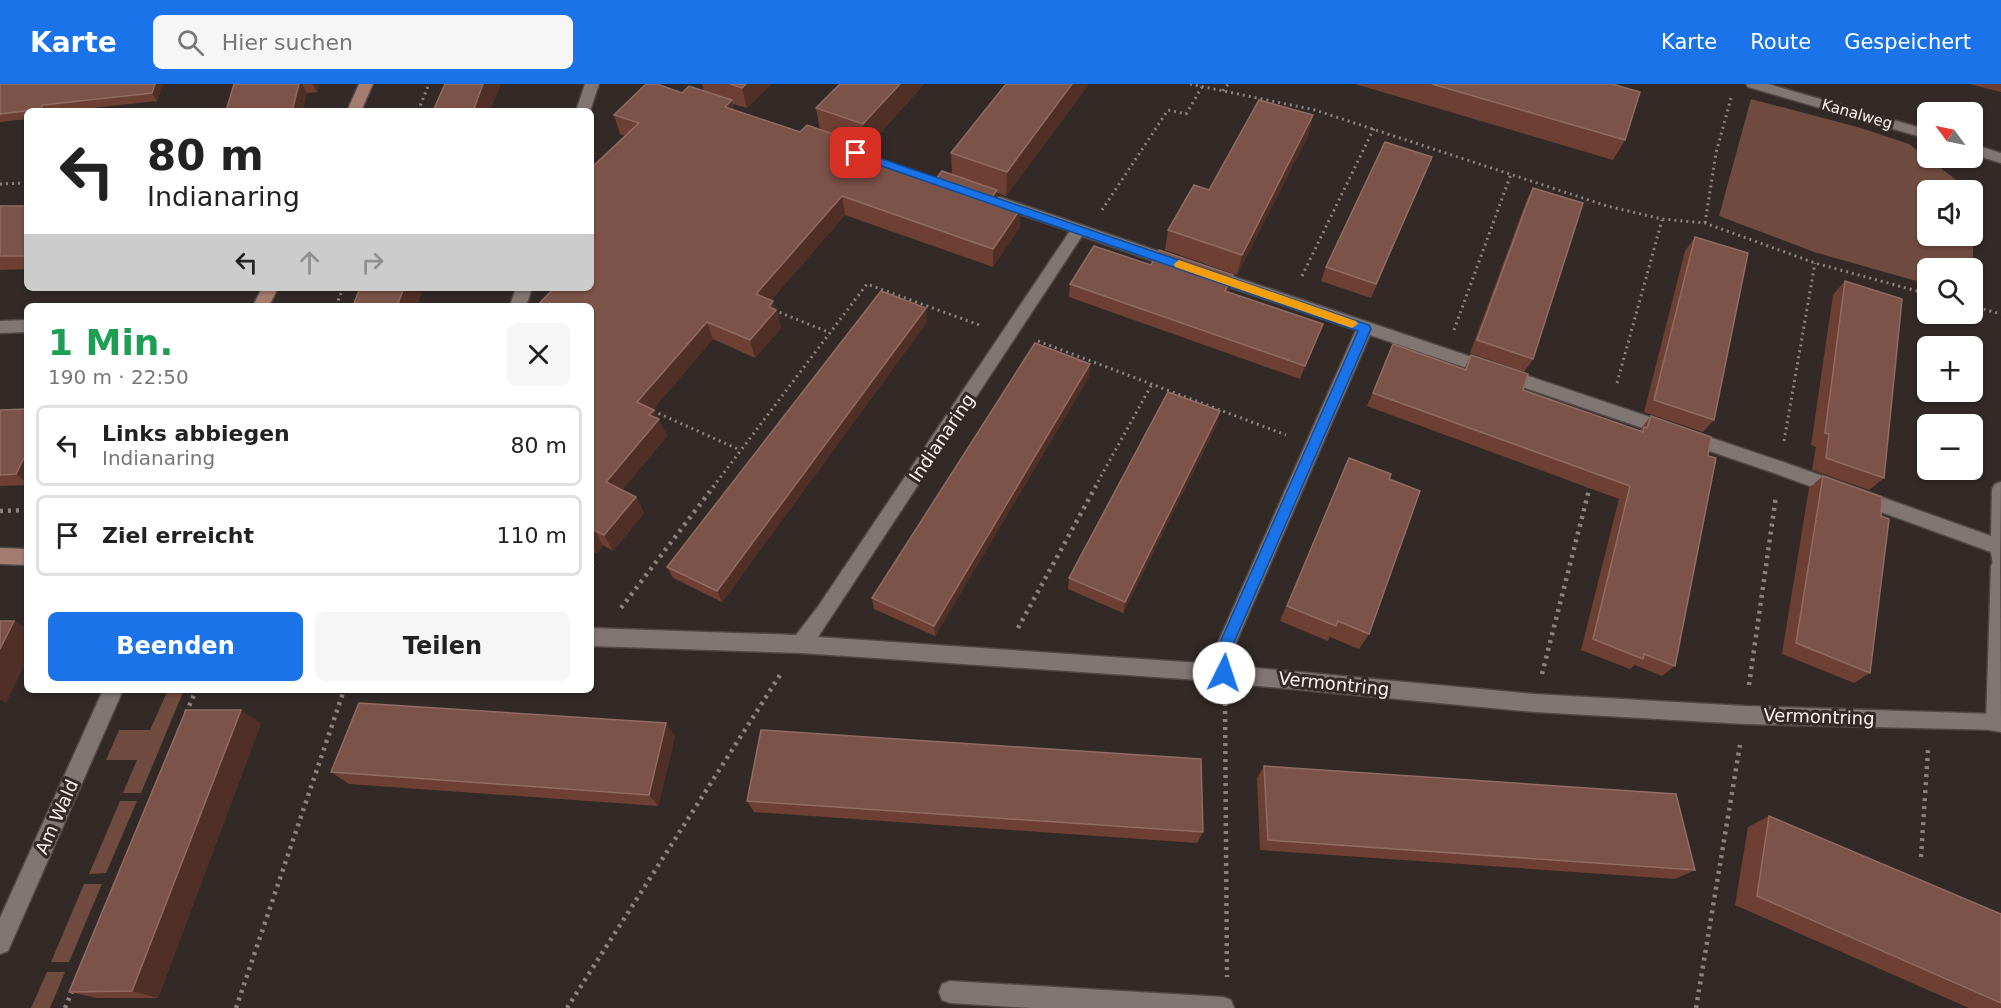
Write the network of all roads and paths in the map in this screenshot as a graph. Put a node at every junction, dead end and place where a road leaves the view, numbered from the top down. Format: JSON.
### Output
{"nodes":[{"id":1,"x":366,"y":84,"type":"edge"},
{"id":2,"x":429,"y":84,"type":"edge"},
{"id":3,"x":592,"y":84,"type":"edge"},
{"id":4,"x":1190,"y":84,"type":"edge"},
{"id":5,"x":1228,"y":84,"type":"edge"},
{"id":6,"x":1753,"y":84,"type":"edge"},
{"id":7,"x":1202,"y":87,"type":"junction"},
{"id":8,"x":1224,"y":91,"type":"junction"},
{"id":9,"x":1731,"y":96,"type":"dead end"},
{"id":10,"x":355,"y":108,"type":"edge"},
{"id":11,"x":419,"y":108,"type":"edge"},
{"id":12,"x":584,"y":108,"type":"edge"},
{"id":13,"x":1374,"y":128,"type":"junction"},
{"id":14,"x":1917,"y":132,"type":"edge"},
{"id":15,"x":1983,"y":152,"type":"edge"},
{"id":16,"x":2001,"y":158,"type":"edge"},
{"id":17,"x":1511,"y":174,"type":"junction"},
{"id":18,"x":24,"y":183,"type":"edge"},
{"id":19,"x":0,"y":184,"type":"edge"},
{"id":20,"x":990,"y":199,"type":"edge"},
{"id":21,"x":1662,"y":219,"type":"junction"},
{"id":22,"x":1705,"y":223,"type":"junction"},
{"id":23,"x":1079,"y":230,"type":"junction"},
{"id":24,"x":1917,"y":291,"type":"edge"},
{"id":25,"x":1289,"y":302,"type":"junction"},
{"id":26,"x":764,"y":306,"type":"edge"},
{"id":27,"x":1983,"y":309,"type":"edge"},
{"id":28,"x":2001,"y":314,"type":"edge"},
{"id":29,"x":24,"y":326,"type":"edge"},
{"id":30,"x":0,"y":327,"type":"edge"},
{"id":31,"x":989,"y":328,"type":"dead end"},
{"id":32,"x":1365,"y":329,"type":"junction"},
{"id":33,"x":828,"y":332,"type":"junction"},
{"id":34,"x":1031,"y":339,"type":"dead end"},
{"id":35,"x":1445,"y":356,"type":"junction"},
{"id":36,"x":1152,"y":384,"type":"junction"},
{"id":37,"x":644,"y":407,"type":"edge"},
{"id":38,"x":1609,"y":410,"type":"junction"},
{"id":39,"x":1314,"y":445,"type":"junction"},
{"id":40,"x":740,"y":450,"type":"junction"},
{"id":41,"x":1592,"y":478,"type":"edge"},
{"id":42,"x":2001,"y":489,"type":"edge"},
{"id":43,"x":24,"y":510,"type":"edge"},
{"id":44,"x":0,"y":511,"type":"edge"},
{"id":45,"x":2000,"y":547,"type":"edge"},
{"id":46,"x":0,"y":556,"type":"edge"},
{"id":47,"x":24,"y":557,"type":"edge"},
{"id":48,"x":2000,"y":566,"type":"edge"},
{"id":49,"x":595,"y":637,"type":"edge"},
{"id":50,"x":801,"y":644,"type":"junction"},
{"id":51,"x":1002,"y":657,"type":"junction"},
{"id":52,"x":1224,"y":673,"type":"junction"},
{"id":53,"x":112,"y":693,"type":"edge"},
{"id":54,"x":194,"y":693,"type":"edge"},
{"id":55,"x":343,"y":693,"type":"edge"},
{"id":56,"x":1535,"y":704,"type":"junction"},
{"id":57,"x":1744,"y":715,"type":"junction"},
{"id":58,"x":183,"y":720,"type":"edge"},
{"id":59,"x":1930,"y":721,"type":"junction"},
{"id":60,"x":1998,"y":723,"type":"edge"},
{"id":61,"x":1921,"y":857,"type":"dead end"},
{"id":62,"x":0,"y":943,"type":"edge"},
{"id":63,"x":1227,"y":984,"type":"dead end"},
{"id":64,"x":74,"y":986,"type":"edge"},
{"id":65,"x":950,"y":992,"type":"dead end"},
{"id":66,"x":65,"y":1008,"type":"edge"},
{"id":67,"x":236,"y":1008,"type":"edge"},
{"id":68,"x":567,"y":1008,"type":"edge"},
{"id":69,"x":1223,"y":1008,"type":"edge"},
{"id":70,"x":1696,"y":1008,"type":"edge"}],
"edges":[{"from":1,"to":10,"type":"main road"},
{"from":2,"to":11,"type":"path"},
{"from":3,"to":12,"type":"street"},
{"from":4,"to":7,"type":"path"},
{"from":5,"to":8,"type":"path"},
{"from":6,"to":14,"type":"street","name":"Kanalweg"},
{"from":7,"to":8,"type":"path"},
{"from":7,"to":23,"type":"path"},
{"from":8,"to":13,"type":"path"},
{"from":9,"to":22,"type":"path"},
{"from":13,"to":17,"type":"path"},
{"from":13,"to":25,"type":"path"},
{"from":15,"to":16,"type":"street"},
{"from":17,"to":21,"type":"path"},
{"from":17,"to":35,"type":"path"},
{"from":18,"to":19,"type":"path"},
{"from":20,"to":23,"type":"street"},
{"from":21,"to":22,"type":"path"},
{"from":21,"to":38,"type":"path"},
{"from":22,"to":24,"type":"path"},
{"from":23,"to":25,"type":"street"},
{"from":23,"to":50,"type":"street","name":"Indianaring"},
{"from":25,"to":32,"type":"street"},
{"from":26,"to":33,"type":"path"},
{"from":27,"to":28,"type":"path"},
{"from":29,"to":30,"type":"street"},
{"from":31,"to":33,"type":"path"},
{"from":32,"to":35,"type":"street"},
{"from":32,"to":39,"type":"street"},
{"from":33,"to":40,"type":"path"},
{"from":34,"to":36,"type":"path"},
{"from":35,"to":38,"type":"street"},
{"from":36,"to":39,"type":"path"},
{"from":36,"to":51,"type":"path"},
{"from":37,"to":40,"type":"path"},
{"from":38,"to":45,"type":"street"},
{"from":39,"to":52,"type":"street"},
{"from":40,"to":49,"type":"path"},
{"from":41,"to":56,"type":"path"},
{"from":42,"to":45,"type":"street","name":"Vermontring"},
{"from":43,"to":44,"type":"path"},
{"from":45,"to":48,"type":"street","name":"Vermontring"},
{"from":46,"to":47,"type":"main road"},
{"from":48,"to":60,"type":"street","name":"Vermontring"},
{"from":49,"to":50,"type":"street"},
{"from":50,"to":51,"type":"street"},
{"from":50,"to":68,"type":"path"},
{"from":51,"to":52,"type":"street"},
{"from":52,"to":56,"type":"street","name":"Vermontring"},
{"from":52,"to":63,"type":"path"},
{"from":53,"to":62,"type":"street","name":"Am Wald"},
{"from":54,"to":58,"type":"path"},
{"from":55,"to":67,"type":"path"},
{"from":56,"to":57,"type":"street","name":"Vermontring"},
{"from":57,"to":59,"type":"street","name":"Vermontring"},
{"from":57,"to":70,"type":"path"},
{"from":59,"to":60,"type":"street","name":"Vermontring"},
{"from":59,"to":61,"type":"path"},
{"from":64,"to":66,"type":"path"},
{"from":65,"to":69,"type":"street"}]}
